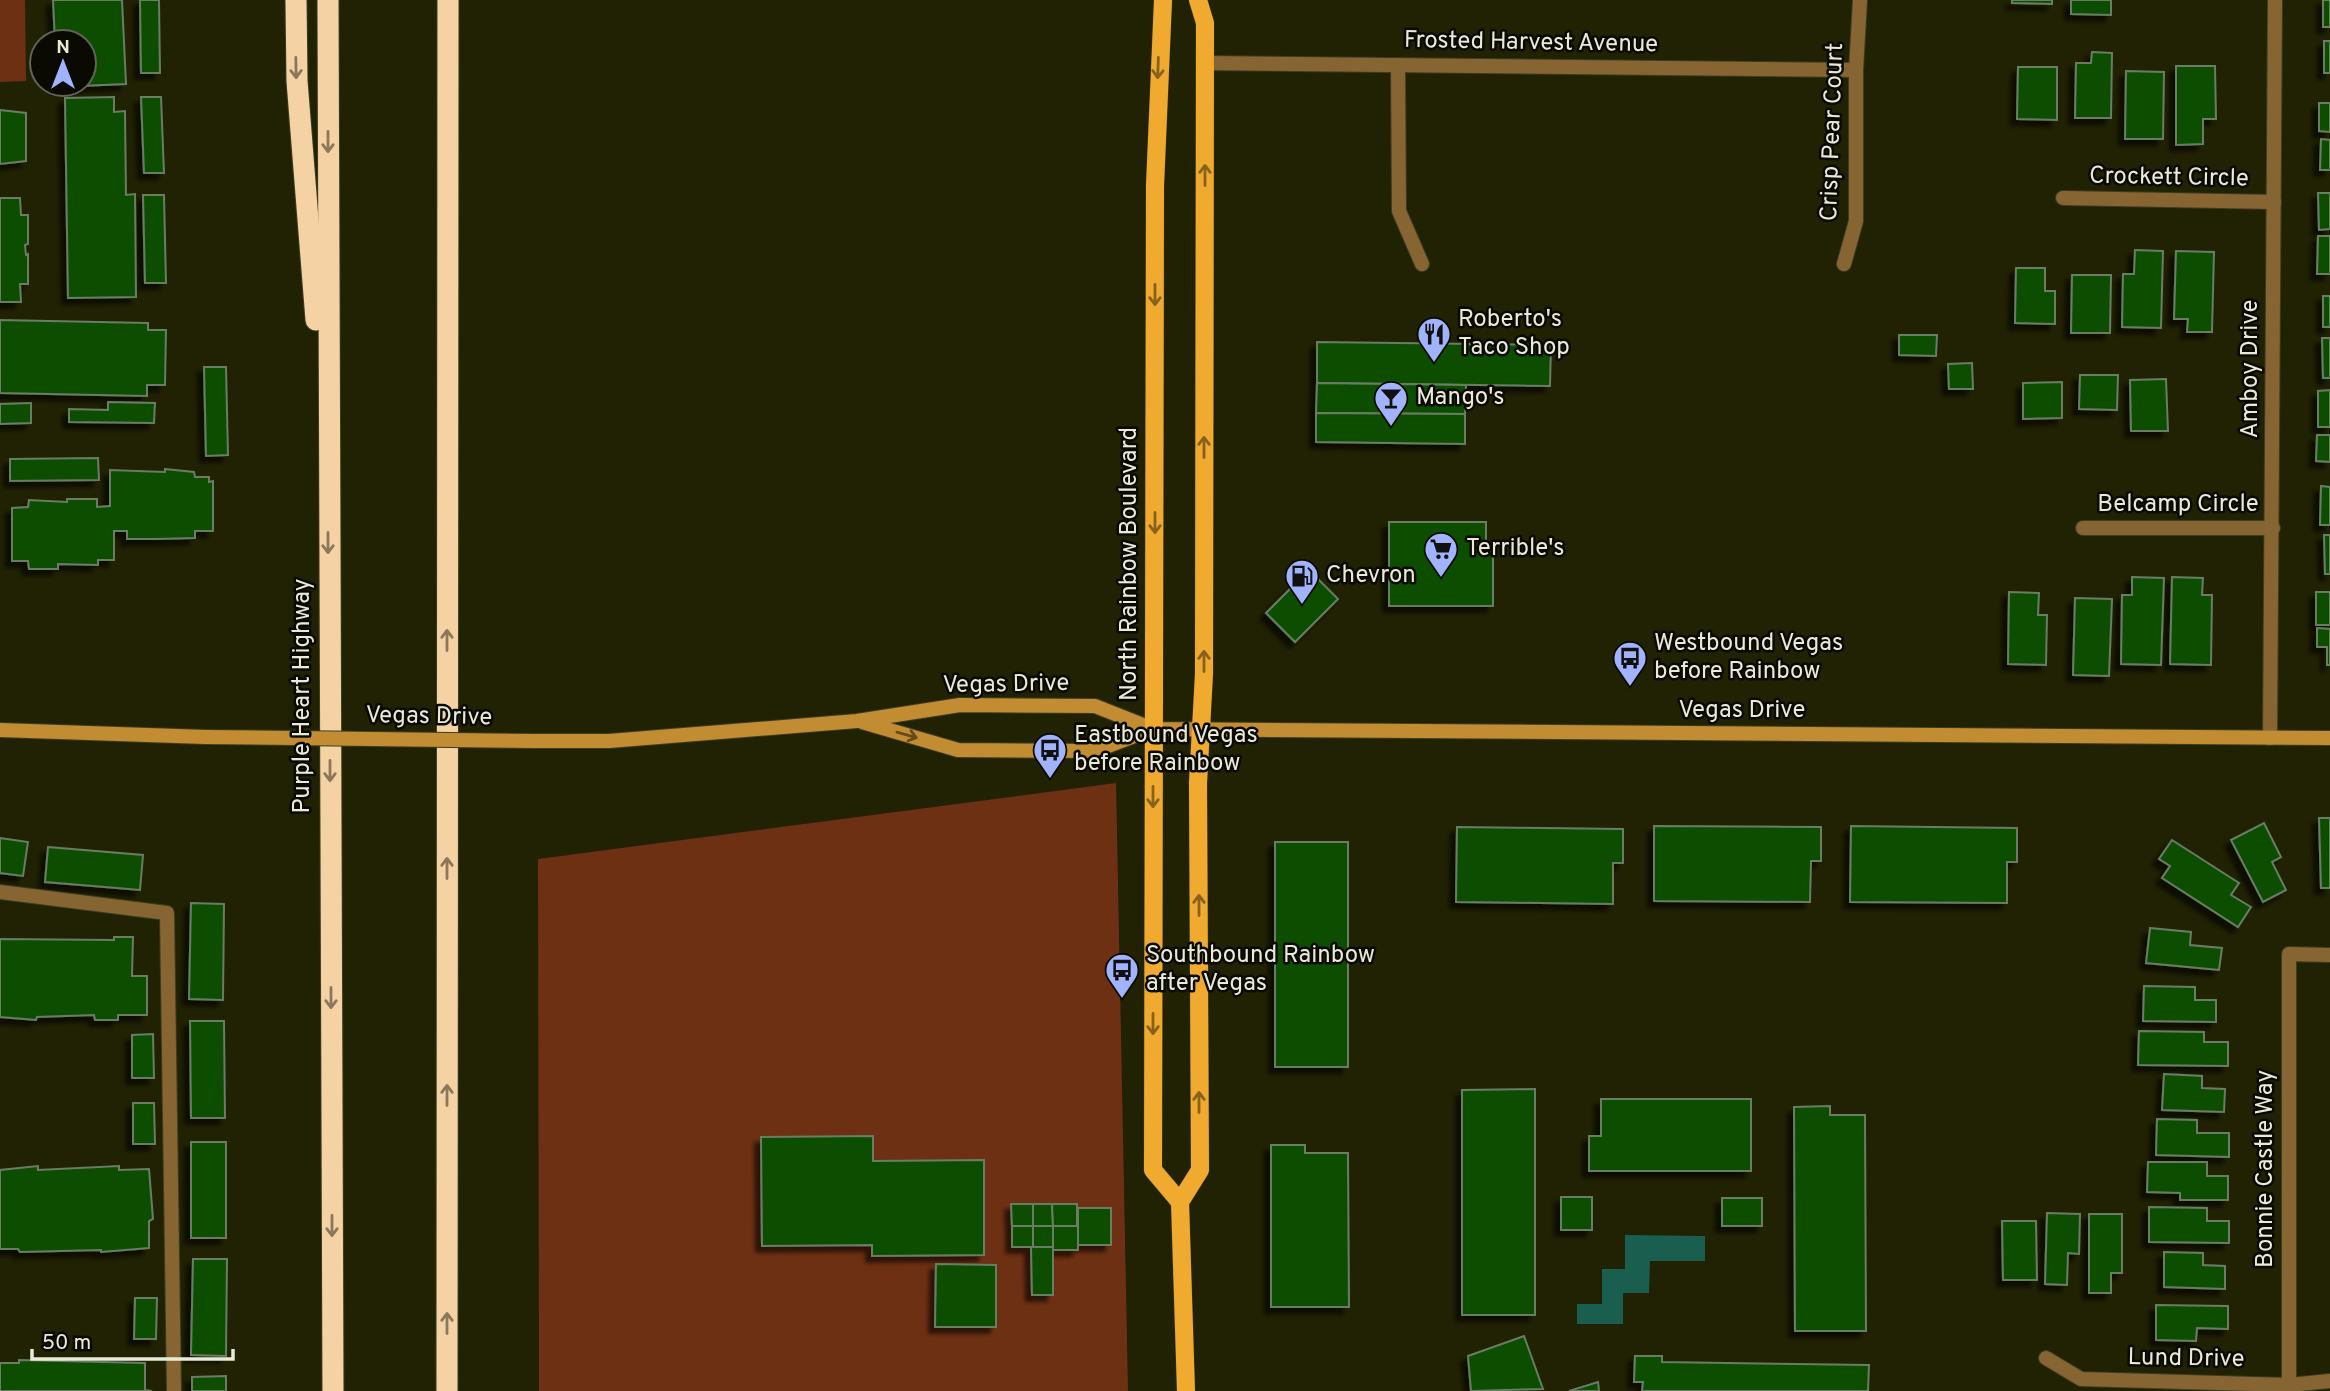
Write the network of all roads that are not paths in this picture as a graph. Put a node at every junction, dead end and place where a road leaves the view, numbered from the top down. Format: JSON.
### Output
{"nodes":[{"id":1,"x":296,"y":0,"type":"edge"},
{"id":2,"x":328,"y":0,"type":"edge"},
{"id":3,"x":448,"y":0,"type":"edge"},
{"id":4,"x":1163,"y":0,"type":"edge"},
{"id":5,"x":1198,"y":0,"type":"edge"},
{"id":6,"x":1860,"y":0,"type":"edge"},
{"id":7,"x":2275,"y":0,"type":"edge"},
{"id":8,"x":1205,"y":63,"type":"junction"},
{"id":9,"x":1398,"y":65,"type":"junction"},
{"id":10,"x":1856,"y":70,"type":"junction"},
{"id":11,"x":2063,"y":198,"type":"dead end"},
{"id":12,"x":2274,"y":202,"type":"junction"},
{"id":13,"x":1422,"y":264,"type":"dead end"},
{"id":14,"x":1844,"y":264,"type":"dead end"},
{"id":15,"x":328,"y":475,"type":"junction"},
{"id":16,"x":2083,"y":528,"type":"dead end"},
{"id":17,"x":2273,"y":528,"type":"junction"},
{"id":18,"x":857,"y":721,"type":"junction"},
{"id":19,"x":1153,"y":729,"type":"junction"},
{"id":20,"x":1201,"y":729,"type":"junction"},
{"id":21,"x":0,"y":730,"type":"edge"},
{"id":22,"x":2270,"y":738,"type":"junction"},
{"id":23,"x":2330,"y":738,"type":"edge"},
{"id":24,"x":0,"y":892,"type":"edge"},
{"id":25,"x":2330,"y":955,"type":"edge"},
{"id":26,"x":1180,"y":1202,"type":"junction"},
{"id":27,"x":2046,"y":1358,"type":"dead end"},
{"id":28,"x":2330,"y":1381,"type":"edge"},
{"id":29,"x":2289,"y":1385,"type":"junction"},
{"id":30,"x":174,"y":1391,"type":"edge"},
{"id":31,"x":333,"y":1391,"type":"edge"},
{"id":32,"x":447,"y":1391,"type":"edge"},
{"id":33,"x":1186,"y":1391,"type":"edge"}],
"edges":[{"from":1,"to":15,"type":"highway","one_way":true},
{"from":2,"to":15,"type":"highway","name":"Purple Heart Highway","one_way":true},
{"from":32,"to":3,"type":"highway","one_way":true},
{"from":4,"to":19,"type":"main road","name":"North Rainbow Boulevard","one_way":true},
{"from":5,"to":8,"type":"main road"},
{"from":6,"to":10,"type":"street","name":"Crisp Pear Court"},
{"from":7,"to":12,"type":"street","name":"Amboy Drive"},
{"from":8,"to":9,"type":"street","name":"Frosted Harvest Avenue"},
{"from":20,"to":8,"type":"main road","one_way":true},
{"from":9,"to":10,"type":"street","name":"Frosted Harvest Avenue"},
{"from":9,"to":13,"type":"street"},
{"from":10,"to":14,"type":"street","name":"Crisp Pear Court"},
{"from":11,"to":12,"type":"street","name":"Crockett Circle"},
{"from":12,"to":17,"type":"street","name":"Amboy Drive"},
{"from":15,"to":31,"type":"highway","name":"Purple Heart Highway","one_way":true},
{"from":16,"to":17,"type":"street","name":"Belcamp Circle"},
{"from":17,"to":22,"type":"street","name":"Amboy Drive"},
{"from":18,"to":19,"type":"main road","name":"Vegas Drive"},
{"from":18,"to":19,"type":"main road","name":"Vegas Drive","one_way":true},
{"from":18,"to":21,"type":"main road","name":"Vegas Drive","bridge":true},
{"from":19,"to":20,"type":"main road","name":"Vegas Drive"},
{"from":19,"to":26,"type":"main road","name":"North Rainbow Boulevard","one_way":true},
{"from":20,"to":22,"type":"main road","name":"Vegas Drive"},
{"from":26,"to":20,"type":"main road","one_way":true},
{"from":22,"to":23,"type":"main road","name":"Vegas Drive"},
{"from":24,"to":30,"type":"street"},
{"from":25,"to":29,"type":"street","name":"Bonnie Castle Way"},
{"from":26,"to":33,"type":"main road"},
{"from":27,"to":29,"type":"street","name":"Lund Drive"},
{"from":28,"to":29,"type":"street","name":"Lund Drive"}]}
